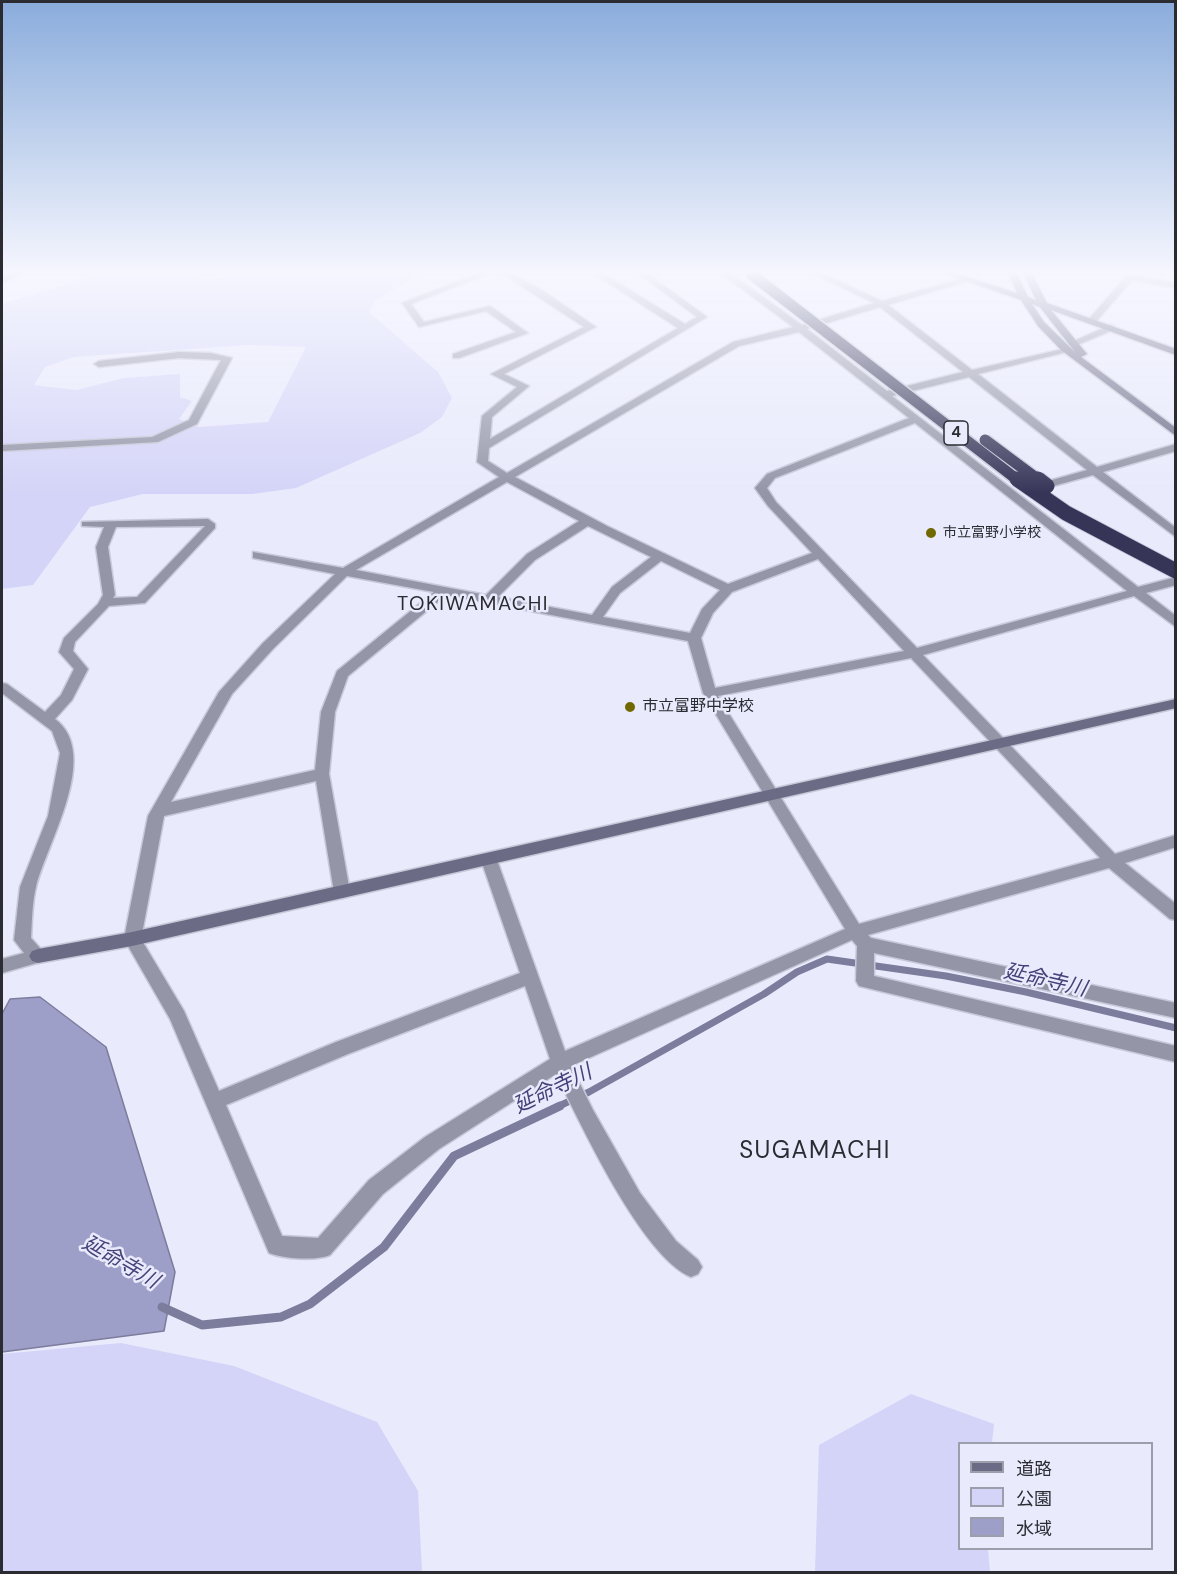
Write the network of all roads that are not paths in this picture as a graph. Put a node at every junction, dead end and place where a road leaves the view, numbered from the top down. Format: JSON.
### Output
{"nodes":[{"id":1,"x":481,"y":347,"type":"edge"},
{"id":2,"x":550,"y":347,"type":"edge"},
{"id":3,"x":653,"y":347,"type":"edge"},
{"id":4,"x":730,"y":347,"type":"edge"},
{"id":5,"x":826,"y":347,"type":"edge"},
{"id":6,"x":845,"y":347,"type":"edge"},
{"id":7,"x":864,"y":347,"type":"edge"},
{"id":8,"x":936,"y":347,"type":"edge"},
{"id":9,"x":1066,"y":347,"type":"edge"},
{"id":10,"x":1068,"y":347,"type":"edge"},
{"id":11,"x":456,"y":356,"type":"dead end"},
{"id":12,"x":99,"y":364,"type":"dead end"},
{"id":13,"x":969,"y":374,"type":"junction"},
{"id":14,"x":885,"y":395,"type":"junction"},
{"id":15,"x":916,"y":419,"type":"junction"},
{"id":16,"x":1176,"y":433,"type":"edge"},
{"id":17,"x":483,"y":447,"type":"junction"},
{"id":18,"x":1176,"y":447,"type":"edge"},
{"id":19,"x":2,"y":448,"type":"edge"},
{"id":20,"x":1092,"y":471,"type":"junction"},
{"id":21,"x":507,"y":478,"type":"junction"},
{"id":22,"x":1012,"y":495,"type":"junction"},
{"id":23,"x":588,"y":521,"type":"junction"},
{"id":24,"x":112,"y":523,"type":"junction"},
{"id":25,"x":86,"y":524,"type":"dead end"},
{"id":26,"x":1176,"y":534,"type":"edge"},
{"id":27,"x":820,"y":554,"type":"junction"},
{"id":28,"x":258,"y":555,"type":"dead end"},
{"id":29,"x":660,"y":556,"type":"junction"},
{"id":30,"x":1176,"y":559,"type":"edge"},
{"id":31,"x":1176,"y":571,"type":"edge"},
{"id":32,"x":344,"y":572,"type":"junction"},
{"id":33,"x":1176,"y":581,"type":"edge"},
{"id":34,"x":728,"y":589,"type":"junction"},
{"id":35,"x":444,"y":590,"type":"junction"},
{"id":36,"x":1135,"y":591,"type":"junction"},
{"id":37,"x":489,"y":599,"type":"junction"},
{"id":38,"x":104,"y":603,"type":"junction"},
{"id":39,"x":596,"y":619,"type":"junction"},
{"id":40,"x":1176,"y":623,"type":"edge"},
{"id":41,"x":694,"y":638,"type":"junction"},
{"id":42,"x":914,"y":653,"type":"junction"},
{"id":43,"x":2,"y":687,"type":"edge"},
{"id":44,"x":710,"y":693,"type":"junction"},
{"id":45,"x":1176,"y":703,"type":"edge"},
{"id":46,"x":47,"y":719,"type":"junction"},
{"id":47,"x":999,"y":743,"type":"junction"},
{"id":48,"x":322,"y":774,"type":"junction"},
{"id":49,"x":770,"y":795,"type":"junction"},
{"id":50,"x":160,"y":810,"type":"junction"},
{"id":51,"x":1176,"y":841,"type":"edge"},
{"id":52,"x":489,"y":860,"type":"junction"},
{"id":53,"x":1112,"y":861,"type":"junction"},
{"id":54,"x":342,"y":892,"type":"junction"},
{"id":55,"x":1176,"y":914,"type":"edge"},
{"id":56,"x":860,"y":938,"type":"junction"},
{"id":57,"x":132,"y":939,"type":"junction"},
{"id":58,"x":38,"y":956,"type":"junction"},
{"id":59,"x":2,"y":966,"type":"edge"},
{"id":60,"x":530,"y":977,"type":"junction"},
{"id":61,"x":1176,"y":1011,"type":"edge"},
{"id":62,"x":1176,"y":1054,"type":"edge"},
{"id":63,"x":560,"y":1062,"type":"junction"},
{"id":64,"x":215,"y":1101,"type":"junction"},
{"id":65,"x":691,"y":1266,"type":"dead end"}],
"edges":[{"from":1,"to":11,"type":"street"},
{"from":2,"to":17,"type":"street"},
{"from":3,"to":17,"type":"street"},
{"from":4,"to":21,"type":"street"},
{"from":5,"to":14,"type":"street"},
{"from":6,"to":31,"type":"highway","number":"4","bridge":true},
{"from":7,"to":30,"type":"highway","number":"4","bridge":true},
{"from":8,"to":13,"type":"street"},
{"from":9,"to":13,"type":"street"},
{"from":10,"to":16,"type":"street"},
{"from":12,"to":19,"type":"street"},
{"from":13,"to":14,"type":"street"},
{"from":13,"to":20,"type":"street"},
{"from":14,"to":15,"type":"street"},
{"from":15,"to":22,"type":"street"},
{"from":15,"to":27,"type":"street"},
{"from":17,"to":21,"type":"street"},
{"from":18,"to":20,"type":"street"},
{"from":20,"to":22,"type":"street"},
{"from":20,"to":26,"type":"street"},
{"from":21,"to":23,"type":"street"},
{"from":21,"to":32,"type":"street"},
{"from":22,"to":36,"type":"street"},
{"from":23,"to":29,"type":"street"},
{"from":23,"to":37,"type":"street"},
{"from":24,"to":25,"type":"street"},
{"from":24,"to":38,"type":"street"},
{"from":24,"to":38,"type":"street"},
{"from":27,"to":34,"type":"street"},
{"from":27,"to":42,"type":"street"},
{"from":28,"to":32,"type":"street"},
{"from":29,"to":34,"type":"street"},
{"from":29,"to":39,"type":"street"},
{"from":32,"to":35,"type":"street"},
{"from":32,"to":50,"type":"street"},
{"from":33,"to":36,"type":"street"},
{"from":34,"to":41,"type":"street"},
{"from":35,"to":37,"type":"street"},
{"from":35,"to":48,"type":"street"},
{"from":36,"to":40,"type":"street"},
{"from":36,"to":42,"type":"street"},
{"from":37,"to":39,"type":"street"},
{"from":38,"to":46,"type":"street"},
{"from":39,"to":41,"type":"street"},
{"from":41,"to":44,"type":"street"},
{"from":42,"to":44,"type":"street"},
{"from":42,"to":47,"type":"street"},
{"from":43,"to":46,"type":"street"},
{"from":44,"to":49,"type":"street"},
{"from":45,"to":47,"type":"street"},
{"from":46,"to":58,"type":"street"},
{"from":47,"to":49,"type":"street"},
{"from":47,"to":53,"type":"street"},
{"from":48,"to":50,"type":"street"},
{"from":48,"to":54,"type":"street"},
{"from":49,"to":52,"type":"street"},
{"from":49,"to":56,"type":"street"},
{"from":50,"to":57,"type":"street"},
{"from":51,"to":53,"type":"street"},
{"from":52,"to":54,"type":"street"},
{"from":52,"to":60,"type":"street"},
{"from":53,"to":55,"type":"street"},
{"from":53,"to":56,"type":"street"},
{"from":54,"to":57,"type":"street"},
{"from":56,"to":61,"type":"street"},
{"from":56,"to":62,"type":"street"},
{"from":56,"to":63,"type":"street"},
{"from":57,"to":58,"type":"street"},
{"from":57,"to":64,"type":"street"},
{"from":58,"to":59,"type":"street"},
{"from":60,"to":63,"type":"street"},
{"from":60,"to":64,"type":"street"},
{"from":63,"to":64,"type":"street"},
{"from":63,"to":65,"type":"street"}]}
